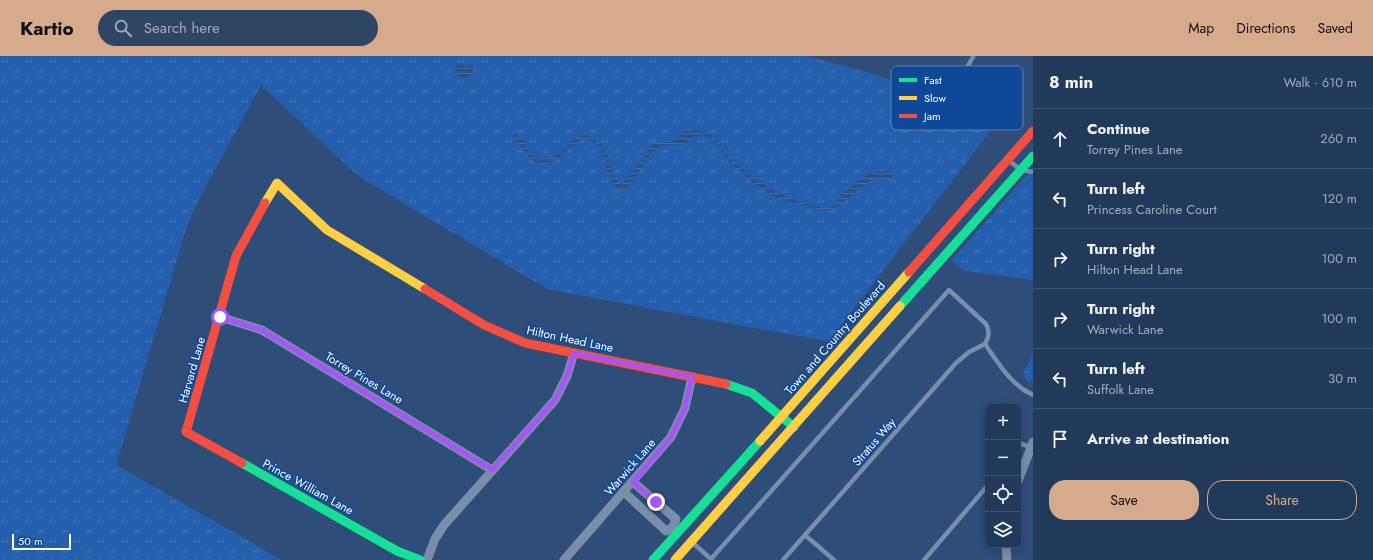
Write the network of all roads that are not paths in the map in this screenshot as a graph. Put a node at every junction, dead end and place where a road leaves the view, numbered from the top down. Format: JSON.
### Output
{"nodes":[{"id":1,"x":972,"y":56,"type":"edge"},
{"id":2,"x":967,"y":66,"type":"edge"},
{"id":3,"x":1033,"y":131,"type":"edge"},
{"id":4,"x":1033,"y":156,"type":"edge"},
{"id":5,"x":1008,"y":160,"type":"junction"},
{"id":6,"x":1021,"y":170,"type":"junction"},
{"id":7,"x":1033,"y":172,"type":"edge"},
{"id":8,"x":277,"y":183,"type":"joint"},
{"id":9,"x":220,"y":317,"type":"junction"},
{"id":10,"x":985,"y":344,"type":"junction"},
{"id":11,"x":574,"y":353,"type":"junction"},
{"id":12,"x":692,"y":377,"type":"junction"},
{"id":13,"x":1033,"y":395,"type":"edge"},
{"id":14,"x":782,"y":417,"type":"junction"},
{"id":15,"x":794,"y":427,"type":"junction"},
{"id":16,"x":186,"y":432,"type":"joint"},
{"id":17,"x":1021,"y":444,"type":"edge"},
{"id":18,"x":1032,"y":445,"type":"edge"},
{"id":19,"x":492,"y":470,"type":"junction"},
{"id":20,"x":1020,"y":476,"type":"edge"},
{"id":21,"x":633,"y":482,"type":"junction"},
{"id":22,"x":985,"y":489,"type":"edge"},
{"id":23,"x":624,"y":492,"type":"junction"},
{"id":24,"x":676,"y":529,"type":"junction"},
{"id":25,"x":805,"y":535,"type":"junction"},
{"id":26,"x":691,"y":542,"type":"junction"},
{"id":27,"x":666,"y":546,"type":"junction"},
{"id":28,"x":1006,"y":548,"type":"edge"},
{"id":29,"x":677,"y":558,"type":"edge"},
{"id":30,"x":711,"y":559,"type":"edge"},
{"id":31,"x":420,"y":560,"type":"edge"},
{"id":32,"x":427,"y":560,"type":"edge"},
{"id":33,"x":564,"y":560,"type":"edge"},
{"id":34,"x":653,"y":560,"type":"edge"},
{"id":35,"x":783,"y":560,"type":"edge"},
{"id":36,"x":834,"y":560,"type":"edge"},
{"id":37,"x":924,"y":560,"type":"edge"},
{"id":38,"x":1008,"y":560,"type":"edge"}],
"edges":[{"from":1,"to":2,"type":"lane"},
{"from":3,"to":5,"type":"main road","name":"Town and Country Boulevard"},
{"from":4,"to":6,"type":"main road"},
{"from":5,"to":6,"type":"lane"},
{"from":5,"to":14,"type":"main road","name":"Town and Country Boulevard"},
{"from":6,"to":7,"type":"lane"},
{"from":6,"to":15,"type":"main road"},
{"from":8,"to":9,"type":"main road","name":"Harvard Lane"},
{"from":8,"to":11,"type":"main road","name":"Hilton Head Lane"},
{"from":9,"to":16,"type":"main road","name":"Harvard Lane"},
{"from":9,"to":19,"type":"street","name":"Torrey Pines Lane"},
{"from":10,"to":13,"type":"lane"},
{"from":10,"to":25,"type":"lane","name":"Stratus Way"},
{"from":10,"to":30,"type":"lane"},
{"from":11,"to":12,"type":"main road","name":"Hilton Head Lane"},
{"from":11,"to":19,"type":"street"},
{"from":12,"to":14,"type":"main road","name":"Hilton Head Lane"},
{"from":12,"to":21,"type":"street","name":"Warwick Lane"},
{"from":14,"to":15,"type":"main road","name":"Hilton Head Lane"},
{"from":14,"to":24,"type":"main road","name":"Town and Country Boulevard"},
{"from":15,"to":26,"type":"main road"},
{"from":16,"to":31,"type":"main road","name":"Prince William Lane"},
{"from":17,"to":18,"type":"lane"},
{"from":18,"to":20,"type":"street"},
{"from":19,"to":32,"type":"street"},
{"from":21,"to":23,"type":"street","name":"Warwick Lane"},
{"from":21,"to":24,"type":"street"},
{"from":22,"to":37,"type":"lane"},
{"from":23,"to":24,"type":"street"},
{"from":23,"to":33,"type":"street","name":"Warwick Lane"},
{"from":24,"to":27,"type":"main road","name":"Town and Country Boulevard"},
{"from":25,"to":35,"type":"lane","name":"Stratus Way"},
{"from":25,"to":36,"type":"lane"},
{"from":26,"to":29,"type":"main road"},
{"from":26,"to":30,"type":"lane"},
{"from":27,"to":29,"type":"main road"},
{"from":27,"to":34,"type":"main road","name":"Town and Country Boulevard"},
{"from":28,"to":38,"type":"street"}]}
